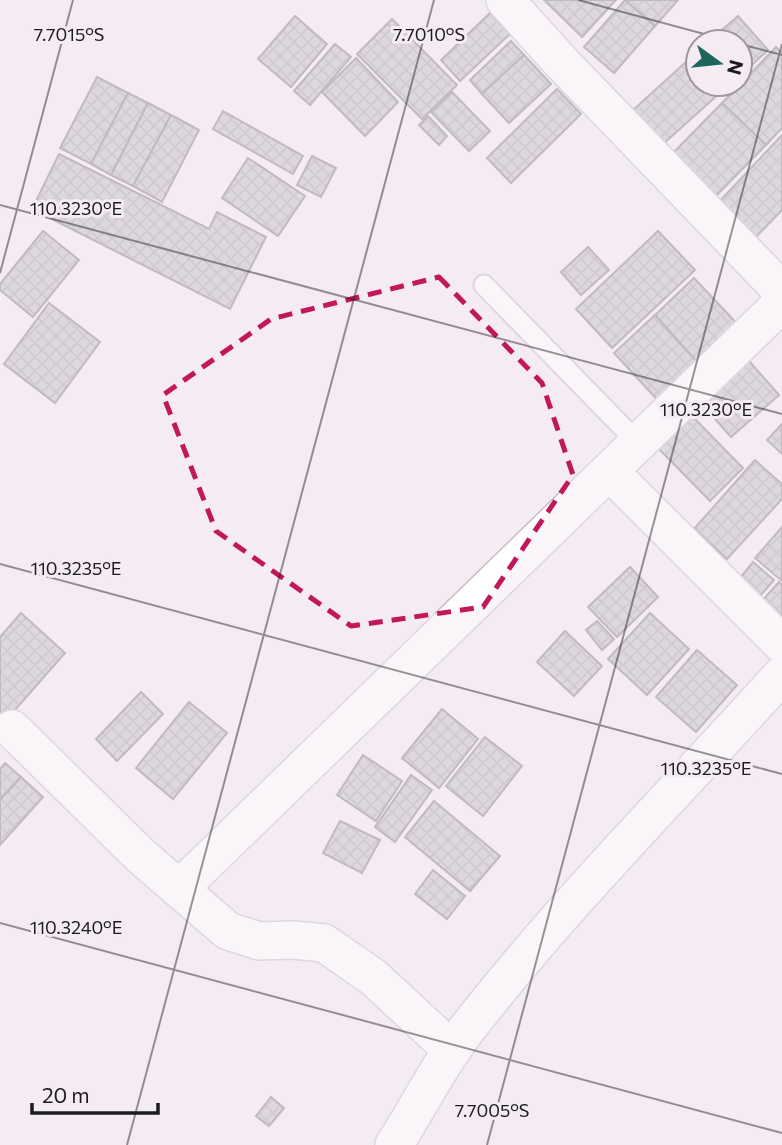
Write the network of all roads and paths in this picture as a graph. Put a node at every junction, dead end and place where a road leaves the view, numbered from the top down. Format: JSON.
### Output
{"nodes":[{"id":1,"x":505,"y":0,"type":"edge"},
{"id":2,"x":484,"y":285,"type":"dead end"},
{"id":3,"x":782,"y":291,"type":"edge"},
{"id":4,"x":782,"y":303,"type":"edge"},
{"id":5,"x":639,"y":444,"type":"junction"},
{"id":6,"x":610,"y":472,"type":"junction"},
{"id":7,"x":782,"y":644,"type":"edge"},
{"id":8,"x":782,"y":675,"type":"edge"},
{"id":9,"x":12,"y":729,"type":"dead end"},
{"id":10,"x":179,"y":890,"type":"junction"},
{"id":11,"x":452,"y":1049,"type":"junction"},
{"id":12,"x":394,"y":1145,"type":"edge"}],
"edges":[{"from":1,"to":3,"type":"street"},
{"from":2,"to":5,"type":"lane"},
{"from":4,"to":5,"type":"street"},
{"from":5,"to":6,"type":"street"},
{"from":6,"to":7,"type":"street"},
{"from":6,"to":10,"type":"street"},
{"from":8,"to":11,"type":"street"},
{"from":9,"to":10,"type":"street"},
{"from":10,"to":11,"type":"street"},
{"from":11,"to":12,"type":"street"}]}
